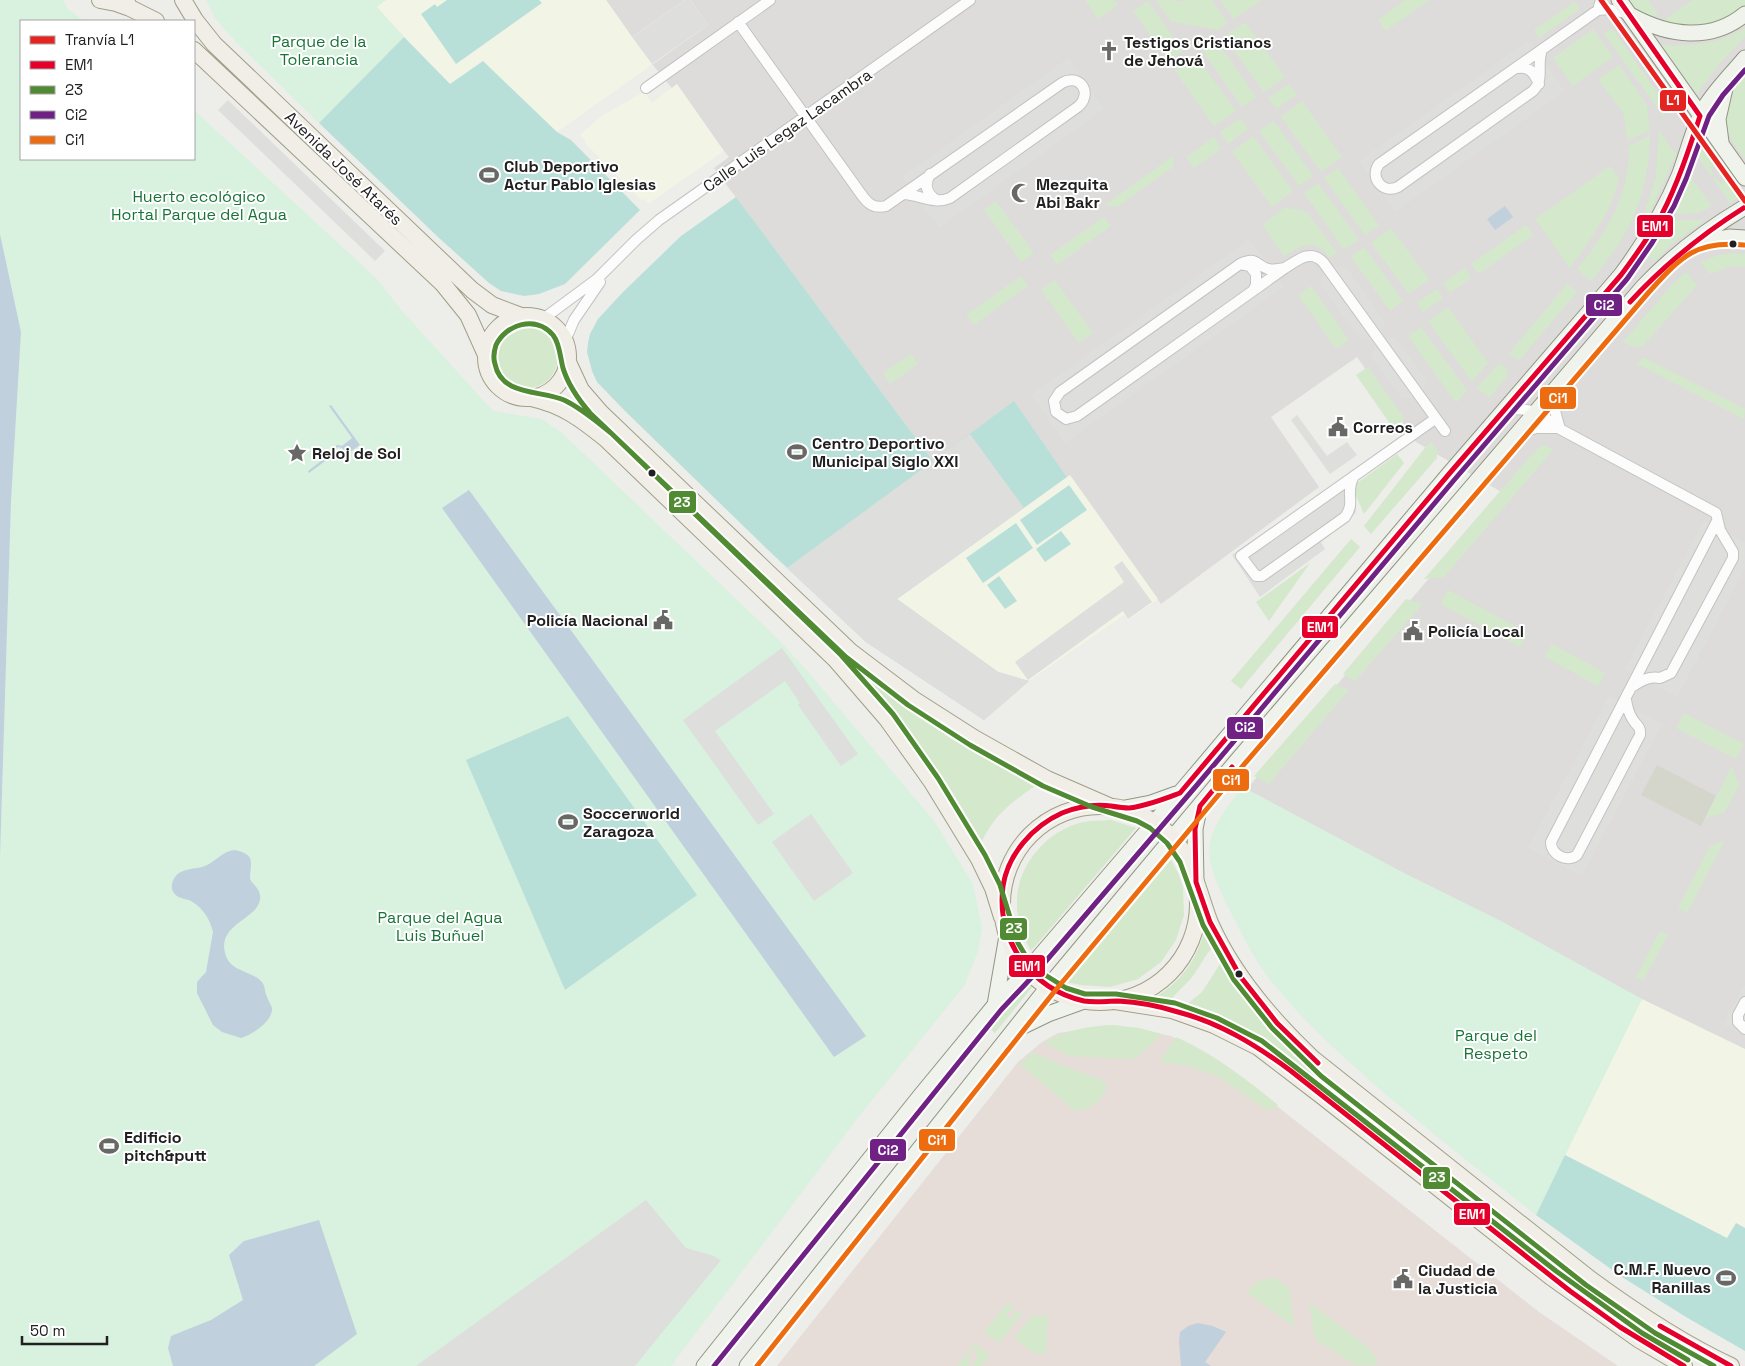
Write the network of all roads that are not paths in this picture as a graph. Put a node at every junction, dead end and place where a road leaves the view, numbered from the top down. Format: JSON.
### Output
{"nodes":[{"id":1,"x":134,"y":0,"type":"edge"},
{"id":2,"x":184,"y":0,"type":"edge"},
{"id":3,"x":770,"y":0,"type":"edge"},
{"id":4,"x":970,"y":0,"type":"edge"},
{"id":5,"x":1619,"y":0,"type":"edge"},
{"id":6,"x":108,"y":2,"type":"edge"},
{"id":7,"x":763,"y":3,"type":"edge"},
{"id":8,"x":1600,"y":5,"type":"edge"},
{"id":9,"x":1629,"y":14,"type":"junction"},
{"id":10,"x":1743,"y":15,"type":"edge"},
{"id":11,"x":154,"y":20,"type":"edge"},
{"id":12,"x":738,"y":22,"type":"junction"},
{"id":13,"x":1542,"y":50,"type":"junction"},
{"id":14,"x":195,"y":51,"type":"edge"},
{"id":15,"x":1745,"y":58,"type":"edge"},
{"id":16,"x":1516,"y":68,"type":"junction"},
{"id":17,"x":1727,"y":80,"type":"junction"},
{"id":18,"x":1539,"y":84,"type":"junction"},
{"id":19,"x":646,"y":88,"type":"dead end"},
{"id":20,"x":1700,"y":116,"type":"junction"},
{"id":21,"x":806,"y":117,"type":"junction"},
{"id":22,"x":1722,"y":147,"type":"junction"},
{"id":23,"x":1740,"y":166,"type":"edge"},
{"id":24,"x":930,"y":174,"type":"junction"},
{"id":25,"x":1745,"y":178,"type":"edge"},
{"id":26,"x":904,"y":194,"type":"junction"},
{"id":27,"x":940,"y":201,"type":"junction"},
{"id":28,"x":1745,"y":207,"type":"edge"},
{"id":29,"x":1745,"y":238,"type":"edge"},
{"id":30,"x":1690,"y":244,"type":"junction"},
{"id":31,"x":1240,"y":264,"type":"junction"},
{"id":32,"x":610,"y":267,"type":"junction"},
{"id":33,"x":1285,"y":268,"type":"junction"},
{"id":34,"x":1253,"y":291,"type":"junction"},
{"id":35,"x":521,"y":316,"type":"junction"},
{"id":36,"x":543,"y":319,"type":"junction"},
{"id":37,"x":565,"y":341,"type":"junction"},
{"id":38,"x":486,"y":355,"type":"junction"},
{"id":39,"x":568,"y":362,"type":"junction"},
{"id":40,"x":1554,"y":391,"type":"junction"},
{"id":41,"x":531,"y":398,"type":"junction"},
{"id":42,"x":1504,"y":412,"type":"junction"},
{"id":43,"x":1536,"y":412,"type":"junction"},
{"id":44,"x":1436,"y":419,"type":"junction"},
{"id":45,"x":1560,"y":429,"type":"junction"},
{"id":46,"x":1444,"y":431,"type":"dead end"},
{"id":47,"x":1520,"y":432,"type":"junction"},
{"id":48,"x":1353,"y":478,"type":"junction"},
{"id":49,"x":1328,"y":495,"type":"junction"},
{"id":50,"x":1349,"y":509,"type":"junction"},
{"id":51,"x":1717,"y":521,"type":"junction"},
{"id":52,"x":1728,"y":543,"type":"junction"},
{"id":53,"x":1700,"y":552,"type":"junction"},
{"id":54,"x":1649,"y":654,"type":"junction"},
{"id":55,"x":1655,"y":677,"type":"junction"},
{"id":56,"x":1632,"y":686,"type":"junction"},
{"id":57,"x":1626,"y":700,"type":"junction"},
{"id":58,"x":1633,"y":720,"type":"junction"},
{"id":59,"x":1610,"y":729,"type":"junction"},
{"id":60,"x":1180,"y":793,"type":"junction"},
{"id":61,"x":1200,"y":806,"type":"junction"},
{"id":62,"x":1117,"y":807,"type":"junction"},
{"id":63,"x":1154,"y":822,"type":"junction"},
{"id":64,"x":1173,"y":838,"type":"junction"},
{"id":65,"x":1196,"y":882,"type":"junction"},
{"id":66,"x":1002,"y":917,"type":"junction"},
{"id":67,"x":1007,"y":936,"type":"junction"},
{"id":68,"x":1028,"y":970,"type":"junction"},
{"id":69,"x":1048,"y":987,"type":"junction"},
{"id":70,"x":1115,"y":1000,"type":"junction"},
{"id":71,"x":1084,"y":1001,"type":"junction"},
{"id":72,"x":1745,"y":1002,"type":"edge"},
{"id":73,"x":995,"y":1006,"type":"junction"},
{"id":74,"x":1745,"y":1029,"type":"edge"},
{"id":75,"x":1011,"y":1032,"type":"junction"},
{"id":76,"x":704,"y":1366,"type":"edge"},
{"id":77,"x":746,"y":1366,"type":"edge"},
{"id":78,"x":1684,"y":1366,"type":"edge"},
{"id":79,"x":1731,"y":1366,"type":"edge"}],
"edges":[{"from":1,"to":6,"type":"main road"},
{"from":2,"to":35,"type":"main road","name":"Avenida José Atarés"},
{"from":3,"to":7,"type":"street"},
{"from":4,"to":21,"type":"street","name":"Calle Luis Legaz Lacambra"},
{"from":5,"to":9,"type":"main road"},
{"from":6,"to":11,"type":"main road"},
{"from":7,"to":12,"type":"street"},
{"from":8,"to":9,"type":"street"},
{"from":8,"to":13,"type":"street"},
{"from":9,"to":10,"type":"main road"},
{"from":9,"to":20,"type":"main road"},
{"from":12,"to":19,"type":"street"},
{"from":12,"to":21,"type":"street"},
{"from":13,"to":16,"type":"street"},
{"from":13,"to":18,"type":"street"},
{"from":14,"to":38,"type":"main road","name":"Avenida José Atarés"},
{"from":15,"to":17,"type":"main road"},
{"from":16,"to":18,"type":"street"},
{"from":16,"to":18,"type":"street"},
{"from":17,"to":20,"type":"main road"},
{"from":17,"to":22,"type":"main road"},
{"from":20,"to":22,"type":"main road"},
{"from":20,"to":42,"type":"main road"},
{"from":21,"to":26,"type":"street"},
{"from":21,"to":32,"type":"street","name":"Calle Luis Legaz Lacambra"},
{"from":22,"to":23,"type":"main road"},
{"from":23,"to":25,"type":"main road"},
{"from":24,"to":26,"type":"street"},
{"from":24,"to":27,"type":"street"},
{"from":24,"to":27,"type":"street"},
{"from":26,"to":27,"type":"street"},
{"from":28,"to":30,"type":"main road"},
{"from":29,"to":30,"type":"main road"},
{"from":30,"to":40,"type":"main road"},
{"from":31,"to":33,"type":"street"},
{"from":31,"to":34,"type":"street"},
{"from":31,"to":34,"type":"street"},
{"from":32,"to":36,"type":"street","name":"Calle Luis Legaz Lacambra"},
{"from":32,"to":37,"type":"street","name":"Calle Luis Legaz Lacambra"},
{"from":33,"to":34,"type":"street"},
{"from":33,"to":44,"type":"street"},
{"from":35,"to":36,"type":"main road"},
{"from":35,"to":38,"type":"main road"},
{"from":36,"to":37,"type":"main road"},
{"from":37,"to":39,"type":"main road"},
{"from":38,"to":41,"type":"main road"},
{"from":39,"to":41,"type":"main road"},
{"from":39,"to":62,"type":"main road"},
{"from":40,"to":43,"type":"main road"},
{"from":40,"to":45,"type":"street"},
{"from":41,"to":66,"type":"main road"},
{"from":42,"to":43,"type":"street"},
{"from":42,"to":60,"type":"main road"},
{"from":43,"to":45,"type":"street"},
{"from":43,"to":47,"type":"main road"},
{"from":44,"to":46,"type":"street"},
{"from":44,"to":48,"type":"street"},
{"from":45,"to":47,"type":"street"},
{"from":45,"to":51,"type":"street"},
{"from":47,"to":61,"type":"main road"},
{"from":48,"to":49,"type":"street"},
{"from":48,"to":50,"type":"street"},
{"from":49,"to":50,"type":"street"},
{"from":49,"to":50,"type":"street"},
{"from":51,"to":52,"type":"street"},
{"from":51,"to":53,"type":"street"},
{"from":52,"to":53,"type":"street"},
{"from":52,"to":55,"type":"street"},
{"from":53,"to":54,"type":"street"},
{"from":54,"to":55,"type":"street"},
{"from":54,"to":56,"type":"street"},
{"from":55,"to":56,"type":"street"},
{"from":56,"to":57,"type":"street"},
{"from":57,"to":58,"type":"street"},
{"from":57,"to":59,"type":"street"},
{"from":58,"to":59,"type":"street"},
{"from":58,"to":59,"type":"street"},
{"from":60,"to":62,"type":"main road"},
{"from":60,"to":63,"type":"main road"},
{"from":61,"to":64,"type":"main road"},
{"from":61,"to":65,"type":"main road"},
{"from":62,"to":63,"type":"main road"},
{"from":62,"to":66,"type":"main road"},
{"from":63,"to":64,"type":"main road"},
{"from":63,"to":68,"type":"main road"},
{"from":64,"to":65,"type":"main road"},
{"from":64,"to":69,"type":"main road"},
{"from":65,"to":70,"type":"main road"},
{"from":65,"to":79,"type":"main road"},
{"from":66,"to":67,"type":"main road"},
{"from":67,"to":68,"type":"main road"},
{"from":67,"to":73,"type":"main road"},
{"from":68,"to":69,"type":"main road"},
{"from":68,"to":73,"type":"main road"},
{"from":69,"to":71,"type":"main road"},
{"from":69,"to":75,"type":"main road"},
{"from":70,"to":71,"type":"main road"},
{"from":70,"to":78,"type":"main road"},
{"from":71,"to":75,"type":"main road"},
{"from":72,"to":74,"type":"street"},
{"from":73,"to":76,"type":"main road"},
{"from":75,"to":77,"type":"main road"}]}
